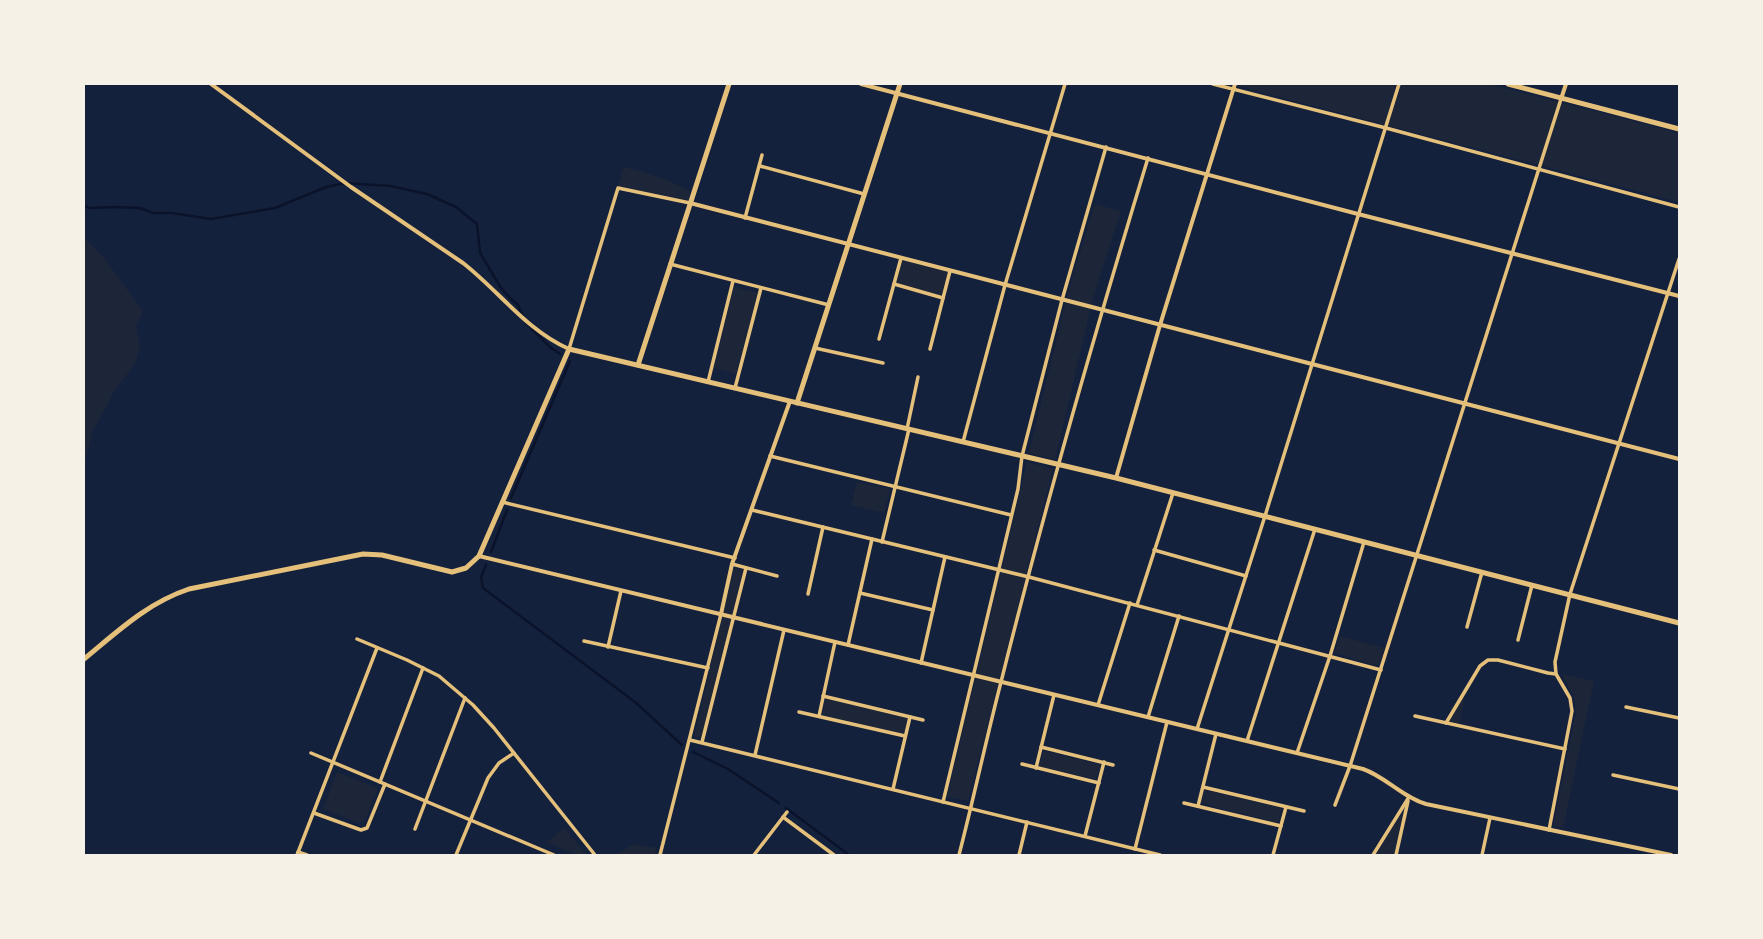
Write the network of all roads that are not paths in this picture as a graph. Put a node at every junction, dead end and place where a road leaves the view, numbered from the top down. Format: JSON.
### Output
{"nodes":[{"id":1,"x":212,"y":84,"type":"edge"},
{"id":2,"x":728,"y":84,"type":"edge"},
{"id":3,"x":861,"y":84,"type":"edge"},
{"id":4,"x":900,"y":84,"type":"edge"},
{"id":5,"x":1065,"y":84,"type":"edge"},
{"id":6,"x":1213,"y":84,"type":"edge"},
{"id":7,"x":1235,"y":84,"type":"edge"},
{"id":8,"x":1399,"y":84,"type":"edge"},
{"id":9,"x":1508,"y":84,"type":"edge"},
{"id":10,"x":1566,"y":84,"type":"edge"},
{"id":11,"x":1233,"y":89,"type":"junction"},
{"id":12,"x":897,"y":94,"type":"junction"},
{"id":13,"x":1561,"y":99,"type":"junction"},
{"id":14,"x":1386,"y":128,"type":"junction"},
{"id":15,"x":1679,"y":130,"type":"edge"},
{"id":16,"x":1050,"y":133,"type":"junction"},
{"id":17,"x":1106,"y":147,"type":"junction"},
{"id":18,"x":762,"y":155,"type":"dead end"},
{"id":19,"x":1148,"y":158,"type":"junction"},
{"id":20,"x":760,"y":166,"type":"junction"},
{"id":21,"x":1539,"y":169,"type":"junction"},
{"id":22,"x":1208,"y":175,"type":"junction"},
{"id":23,"x":864,"y":194,"type":"junction"},
{"id":24,"x":690,"y":203,"type":"junction"},
{"id":25,"x":1679,"y":207,"type":"edge"},
{"id":26,"x":1358,"y":214,"type":"junction"},
{"id":27,"x":745,"y":218,"type":"junction"},
{"id":28,"x":848,"y":244,"type":"junction"},
{"id":29,"x":1513,"y":253,"type":"junction"},
{"id":30,"x":901,"y":258,"type":"junction"},
{"id":31,"x":1679,"y":259,"type":"edge"},
{"id":32,"x":670,"y":264,"type":"junction"},
{"id":33,"x":950,"y":271,"type":"junction"},
{"id":34,"x":733,"y":281,"type":"junction"},
{"id":35,"x":894,"y":284,"type":"junction"},
{"id":36,"x":1005,"y":285,"type":"junction"},
{"id":37,"x":761,"y":288,"type":"junction"},
{"id":38,"x":1668,"y":293,"type":"junction"},
{"id":39,"x":1679,"y":296,"type":"edge"},
{"id":40,"x":943,"y":298,"type":"junction"},
{"id":41,"x":1062,"y":300,"type":"junction"},
{"id":42,"x":829,"y":305,"type":"junction"},
{"id":43,"x":1102,"y":310,"type":"junction"},
{"id":44,"x":1160,"y":325,"type":"junction"},
{"id":45,"x":879,"y":339,"type":"dead end"},
{"id":46,"x":815,"y":348,"type":"junction"},
{"id":47,"x":569,"y":349,"type":"junction"},
{"id":48,"x":930,"y":349,"type":"dead end"},
{"id":49,"x":883,"y":363,"type":"dead end"},
{"id":50,"x":1312,"y":364,"type":"junction"},
{"id":51,"x":638,"y":365,"type":"junction"},
{"id":52,"x":918,"y":377,"type":"dead end"},
{"id":53,"x":708,"y":382,"type":"junction"},
{"id":54,"x":735,"y":388,"type":"junction"},
{"id":55,"x":790,"y":401,"type":"junction"},
{"id":56,"x":797,"y":403,"type":"junction"},
{"id":57,"x":1464,"y":404,"type":"junction"},
{"id":58,"x":908,"y":429,"type":"junction"},
{"id":59,"x":962,"y":442,"type":"junction"},
{"id":60,"x":1619,"y":444,"type":"junction"},
{"id":61,"x":770,"y":456,"type":"junction"},
{"id":62,"x":1022,"y":456,"type":"junction"},
{"id":63,"x":1679,"y":459,"type":"edge"},
{"id":64,"x":1058,"y":464,"type":"junction"},
{"id":65,"x":1116,"y":478,"type":"junction"},
{"id":66,"x":895,"y":487,"type":"junction"},
{"id":67,"x":1173,"y":493,"type":"junction"},
{"id":68,"x":502,"y":502,"type":"junction"},
{"id":69,"x":752,"y":510,"type":"junction"},
{"id":70,"x":1011,"y":515,"type":"junction"},
{"id":71,"x":1266,"y":516,"type":"junction"},
{"id":72,"x":823,"y":527,"type":"junction"},
{"id":73,"x":1315,"y":529,"type":"junction"},
{"id":74,"x":872,"y":539,"type":"junction"},
{"id":75,"x":882,"y":542,"type":"junction"},
{"id":76,"x":1364,"y":542,"type":"junction"},
{"id":77,"x":1154,"y":550,"type":"junction"},
{"id":78,"x":1416,"y":555,"type":"junction"},
{"id":79,"x":478,"y":556,"type":"junction"},
{"id":80,"x":945,"y":557,"type":"junction"},
{"id":81,"x":735,"y":558,"type":"junction"},
{"id":82,"x":732,"y":564,"type":"junction"},
{"id":83,"x":746,"y":568,"type":"junction"},
{"id":84,"x":997,"y":570,"type":"junction"},
{"id":85,"x":1482,"y":572,"type":"junction"},
{"id":86,"x":777,"y":576,"type":"dead end"},
{"id":87,"x":1246,"y":576,"type":"junction"},
{"id":88,"x":1029,"y":577,"type":"junction"},
{"id":89,"x":1532,"y":585,"type":"junction"},
{"id":90,"x":621,"y":591,"type":"junction"},
{"id":91,"x":860,"y":593,"type":"junction"},
{"id":92,"x":808,"y":594,"type":"dead end"},
{"id":93,"x":1570,"y":594,"type":"junction"},
{"id":94,"x":1130,"y":603,"type":"junction"},
{"id":95,"x":1137,"y":605,"type":"junction"},
{"id":96,"x":933,"y":610,"type":"junction"},
{"id":97,"x":721,"y":614,"type":"junction"},
{"id":98,"x":1179,"y":616,"type":"junction"},
{"id":99,"x":732,"y":618,"type":"junction"},
{"id":100,"x":1679,"y":623,"type":"edge"},
{"id":101,"x":1467,"y":626,"type":"dead end"},
{"id":102,"x":1229,"y":629,"type":"junction"},
{"id":103,"x":784,"y":630,"type":"junction"},
{"id":104,"x":357,"y":639,"type":"dead end"},
{"id":105,"x":1518,"y":640,"type":"dead end"},
{"id":106,"x":584,"y":641,"type":"dead end"},
{"id":107,"x":835,"y":642,"type":"junction"},
{"id":108,"x":1279,"y":642,"type":"junction"},
{"id":109,"x":848,"y":645,"type":"junction"},
{"id":110,"x":608,"y":647,"type":"junction"},
{"id":111,"x":378,"y":648,"type":"junction"},
{"id":112,"x":1330,"y":656,"type":"junction"},
{"id":113,"x":84,"y":659,"type":"edge"},
{"id":114,"x":921,"y":663,"type":"junction"},
{"id":115,"x":423,"y":668,"type":"junction"},
{"id":116,"x":708,"y":668,"type":"junction"},
{"id":117,"x":1381,"y":670,"type":"junction"},
{"id":118,"x":1556,"y":674,"type":"junction"},
{"id":119,"x":973,"y":675,"type":"junction"},
{"id":120,"x":1001,"y":682,"type":"junction"},
{"id":121,"x":1054,"y":695,"type":"junction"},
{"id":122,"x":823,"y":696,"type":"junction"},
{"id":123,"x":465,"y":698,"type":"junction"},
{"id":124,"x":1098,"y":705,"type":"junction"},
{"id":125,"x":1626,"y":707,"type":"dead end"},
{"id":126,"x":799,"y":712,"type":"dead end"},
{"id":127,"x":819,"y":716,"type":"junction"},
{"id":128,"x":1415,"y":716,"type":"dead end"},
{"id":129,"x":910,"y":717,"type":"junction"},
{"id":130,"x":1148,"y":717,"type":"junction"},
{"id":131,"x":1679,"y":718,"type":"edge"},
{"id":132,"x":923,"y":720,"type":"dead end"},
{"id":133,"x":1167,"y":722,"type":"junction"},
{"id":134,"x":1446,"y":723,"type":"junction"},
{"id":135,"x":1197,"y":729,"type":"junction"},
{"id":136,"x":1216,"y":734,"type":"junction"},
{"id":137,"x":906,"y":736,"type":"junction"},
{"id":138,"x":690,"y":740,"type":"junction"},
{"id":139,"x":1247,"y":741,"type":"junction"},
{"id":140,"x":702,"y":742,"type":"junction"},
{"id":141,"x":1041,"y":748,"type":"junction"},
{"id":142,"x":1565,"y":750,"type":"junction"},
{"id":143,"x":311,"y":753,"type":"dead end"},
{"id":144,"x":514,"y":753,"type":"junction"},
{"id":145,"x":1297,"y":753,"type":"junction"},
{"id":146,"x":755,"y":755,"type":"junction"},
{"id":147,"x":333,"y":762,"type":"junction"},
{"id":148,"x":1104,"y":762,"type":"junction"},
{"id":149,"x":1022,"y":764,"type":"dead end"},
{"id":150,"x":1113,"y":765,"type":"dead end"},
{"id":151,"x":1350,"y":766,"type":"junction"},
{"id":152,"x":1036,"y":768,"type":"junction"},
{"id":153,"x":1613,"y":774,"type":"dead end"},
{"id":154,"x":380,"y":782,"type":"junction"},
{"id":155,"x":1099,"y":783,"type":"junction"},
{"id":156,"x":385,"y":784,"type":"junction"},
{"id":157,"x":1203,"y":787,"type":"junction"},
{"id":158,"x":1679,"y":788,"type":"edge"},
{"id":159,"x":893,"y":789,"type":"junction"},
{"id":160,"x":1409,"y":797,"type":"junction"},
{"id":161,"x":426,"y":800,"type":"junction"},
{"id":162,"x":943,"y":802,"type":"junction"},
{"id":163,"x":1184,"y":803,"type":"dead end"},
{"id":164,"x":1335,"y":805,"type":"dead end"},
{"id":165,"x":1198,"y":806,"type":"junction"},
{"id":166,"x":1286,"y":807,"type":"junction"},
{"id":167,"x":971,"y":808,"type":"junction"},
{"id":168,"x":1304,"y":811,"type":"dead end"},
{"id":169,"x":786,"y":812,"type":"dead end"},
{"id":170,"x":314,"y":813,"type":"junction"},
{"id":171,"x":783,"y":817,"type":"junction"},
{"id":172,"x":1490,"y":818,"type":"junction"},
{"id":173,"x":470,"y":819,"type":"junction"},
{"id":174,"x":1027,"y":822,"type":"junction"},
{"id":175,"x":1281,"y":826,"type":"junction"},
{"id":176,"x":415,"y":829,"type":"dead end"},
{"id":177,"x":1548,"y":830,"type":"junction"},
{"id":178,"x":1085,"y":836,"type":"junction"},
{"id":179,"x":1135,"y":849,"type":"junction"},
{"id":180,"x":298,"y":853,"type":"edge"},
{"id":181,"x":307,"y":855,"type":"edge"},
{"id":182,"x":456,"y":855,"type":"edge"},
{"id":183,"x":554,"y":855,"type":"edge"},
{"id":184,"x":595,"y":855,"type":"edge"},
{"id":185,"x":660,"y":855,"type":"edge"},
{"id":186,"x":754,"y":855,"type":"edge"},
{"id":187,"x":834,"y":855,"type":"edge"},
{"id":188,"x":960,"y":855,"type":"edge"},
{"id":189,"x":1019,"y":855,"type":"edge"},
{"id":190,"x":1160,"y":855,"type":"edge"},
{"id":191,"x":1273,"y":855,"type":"edge"},
{"id":192,"x":1374,"y":855,"type":"edge"},
{"id":193,"x":1396,"y":855,"type":"edge"},
{"id":194,"x":1482,"y":855,"type":"edge"},
{"id":195,"x":1671,"y":855,"type":"edge"}],
"edges":[{"from":1,"to":47,"type":"street"},
{"from":2,"to":24,"type":"main road"},
{"from":3,"to":12,"type":"street"},
{"from":4,"to":12,"type":"main road"},
{"from":5,"to":16,"type":"street"},
{"from":6,"to":11,"type":"street"},
{"from":7,"to":11,"type":"street"},
{"from":8,"to":14,"type":"street"},
{"from":9,"to":13,"type":"main road"},
{"from":10,"to":13,"type":"street"},
{"from":11,"to":14,"type":"street"},
{"from":11,"to":22,"type":"street"},
{"from":12,"to":16,"type":"street"},
{"from":12,"to":23,"type":"main road"},
{"from":13,"to":15,"type":"main road"},
{"from":13,"to":21,"type":"street"},
{"from":14,"to":21,"type":"street"},
{"from":14,"to":26,"type":"street"},
{"from":16,"to":17,"type":"street"},
{"from":16,"to":36,"type":"street"},
{"from":17,"to":19,"type":"street"},
{"from":17,"to":41,"type":"street"},
{"from":18,"to":20,"type":"street"},
{"from":19,"to":22,"type":"street"},
{"from":19,"to":43,"type":"street"},
{"from":20,"to":23,"type":"street"},
{"from":20,"to":27,"type":"street"},
{"from":21,"to":25,"type":"street"},
{"from":21,"to":29,"type":"street"},
{"from":22,"to":26,"type":"street"},
{"from":22,"to":44,"type":"street"},
{"from":23,"to":28,"type":"main road"},
{"from":24,"to":27,"type":"street"},
{"from":24,"to":32,"type":"main road"},
{"from":24,"to":47,"type":"street"},
{"from":26,"to":29,"type":"street"},
{"from":26,"to":50,"type":"street"},
{"from":27,"to":28,"type":"street"},
{"from":28,"to":30,"type":"street"},
{"from":28,"to":42,"type":"main road"},
{"from":29,"to":38,"type":"street"},
{"from":29,"to":57,"type":"street"},
{"from":30,"to":33,"type":"street"},
{"from":30,"to":35,"type":"street"},
{"from":31,"to":38,"type":"street"},
{"from":32,"to":34,"type":"street"},
{"from":32,"to":51,"type":"main road"},
{"from":33,"to":36,"type":"street"},
{"from":33,"to":40,"type":"street"},
{"from":34,"to":37,"type":"street"},
{"from":34,"to":53,"type":"street"},
{"from":35,"to":40,"type":"street"},
{"from":35,"to":45,"type":"street"},
{"from":36,"to":41,"type":"street"},
{"from":36,"to":59,"type":"street"},
{"from":37,"to":42,"type":"street"},
{"from":37,"to":54,"type":"street"},
{"from":38,"to":39,"type":"street"},
{"from":38,"to":60,"type":"street"},
{"from":40,"to":48,"type":"street"},
{"from":41,"to":43,"type":"street"},
{"from":41,"to":62,"type":"street"},
{"from":42,"to":46,"type":"main road"},
{"from":43,"to":44,"type":"street"},
{"from":43,"to":64,"type":"street"},
{"from":44,"to":50,"type":"street"},
{"from":44,"to":65,"type":"street"},
{"from":46,"to":49,"type":"street"},
{"from":46,"to":56,"type":"main road"},
{"from":47,"to":51,"type":"main road"},
{"from":47,"to":68,"type":"main road"},
{"from":50,"to":57,"type":"street"},
{"from":50,"to":71,"type":"street"},
{"from":51,"to":53,"type":"main road"},
{"from":52,"to":58,"type":"street"},
{"from":53,"to":54,"type":"main road"},
{"from":54,"to":55,"type":"main road"},
{"from":55,"to":56,"type":"main road"},
{"from":55,"to":61,"type":"street"},
{"from":56,"to":58,"type":"main road"},
{"from":57,"to":60,"type":"street"},
{"from":57,"to":78,"type":"street"},
{"from":58,"to":59,"type":"main road"},
{"from":58,"to":66,"type":"street"},
{"from":59,"to":62,"type":"main road"},
{"from":60,"to":63,"type":"street"},
{"from":60,"to":93,"type":"street"},
{"from":61,"to":66,"type":"street"},
{"from":61,"to":69,"type":"street"},
{"from":62,"to":64,"type":"main road"},
{"from":62,"to":70,"type":"street"},
{"from":64,"to":65,"type":"main road"},
{"from":64,"to":88,"type":"street"},
{"from":65,"to":67,"type":"main road"},
{"from":66,"to":70,"type":"street"},
{"from":66,"to":75,"type":"street"},
{"from":67,"to":71,"type":"main road"},
{"from":67,"to":77,"type":"street"},
{"from":68,"to":79,"type":"main road"},
{"from":68,"to":81,"type":"street"},
{"from":69,"to":72,"type":"street"},
{"from":69,"to":81,"type":"street"},
{"from":70,"to":84,"type":"street"},
{"from":71,"to":73,"type":"main road"},
{"from":71,"to":87,"type":"street"},
{"from":72,"to":74,"type":"street"},
{"from":72,"to":92,"type":"street"},
{"from":73,"to":76,"type":"main road"},
{"from":73,"to":108,"type":"street"},
{"from":74,"to":75,"type":"street"},
{"from":74,"to":91,"type":"street"},
{"from":75,"to":80,"type":"street"},
{"from":76,"to":78,"type":"main road"},
{"from":76,"to":112,"type":"street"},
{"from":77,"to":87,"type":"street"},
{"from":77,"to":95,"type":"street"},
{"from":78,"to":85,"type":"main road"},
{"from":78,"to":117,"type":"street"},
{"from":79,"to":90,"type":"street"},
{"from":79,"to":113,"type":"main road"},
{"from":80,"to":84,"type":"street"},
{"from":80,"to":96,"type":"street"},
{"from":81,"to":82,"type":"street"},
{"from":82,"to":83,"type":"street"},
{"from":82,"to":97,"type":"street"},
{"from":83,"to":86,"type":"street"},
{"from":83,"to":99,"type":"street"},
{"from":84,"to":88,"type":"street"},
{"from":84,"to":119,"type":"street"},
{"from":85,"to":89,"type":"main road"},
{"from":85,"to":101,"type":"street"},
{"from":87,"to":102,"type":"street"},
{"from":88,"to":94,"type":"street"},
{"from":88,"to":120,"type":"street"},
{"from":89,"to":93,"type":"main road"},
{"from":89,"to":105,"type":"street"},
{"from":90,"to":97,"type":"street"},
{"from":90,"to":110,"type":"street"},
{"from":91,"to":96,"type":"street"},
{"from":91,"to":109,"type":"street"},
{"from":93,"to":100,"type":"main road"},
{"from":93,"to":118,"type":"street"},
{"from":94,"to":95,"type":"street"},
{"from":94,"to":124,"type":"street"},
{"from":95,"to":98,"type":"street"},
{"from":96,"to":114,"type":"street"},
{"from":97,"to":99,"type":"street"},
{"from":97,"to":116,"type":"street"},
{"from":98,"to":102,"type":"street"},
{"from":98,"to":130,"type":"street"},
{"from":99,"to":103,"type":"street"},
{"from":99,"to":140,"type":"street"},
{"from":102,"to":108,"type":"street"},
{"from":102,"to":135,"type":"street"},
{"from":103,"to":107,"type":"street"},
{"from":103,"to":146,"type":"street"},
{"from":104,"to":111,"type":"street"},
{"from":106,"to":110,"type":"street"},
{"from":107,"to":109,"type":"street"},
{"from":107,"to":122,"type":"street"},
{"from":108,"to":112,"type":"street"},
{"from":108,"to":139,"type":"street"},
{"from":109,"to":114,"type":"street"},
{"from":110,"to":116,"type":"street"},
{"from":111,"to":115,"type":"street"},
{"from":111,"to":147,"type":"street"},
{"from":112,"to":117,"type":"street"},
{"from":112,"to":145,"type":"street"},
{"from":114,"to":119,"type":"street"},
{"from":115,"to":123,"type":"street"},
{"from":115,"to":154,"type":"street"},
{"from":116,"to":138,"type":"street"},
{"from":117,"to":151,"type":"street"},
{"from":118,"to":134,"type":"street"},
{"from":118,"to":142,"type":"street"},
{"from":119,"to":120,"type":"street"},
{"from":119,"to":162,"type":"street"},
{"from":120,"to":121,"type":"street"},
{"from":120,"to":167,"type":"street"},
{"from":121,"to":124,"type":"street"},
{"from":121,"to":141,"type":"street"},
{"from":122,"to":127,"type":"street"},
{"from":122,"to":129,"type":"street"},
{"from":123,"to":144,"type":"street"},
{"from":123,"to":161,"type":"street"},
{"from":124,"to":130,"type":"street"},
{"from":125,"to":131,"type":"street"},
{"from":126,"to":127,"type":"street"},
{"from":127,"to":137,"type":"street"},
{"from":128,"to":134,"type":"street"},
{"from":129,"to":132,"type":"street"},
{"from":129,"to":137,"type":"street"},
{"from":130,"to":133,"type":"street"},
{"from":133,"to":135,"type":"street"},
{"from":133,"to":179,"type":"street"},
{"from":134,"to":142,"type":"street"},
{"from":135,"to":136,"type":"street"},
{"from":136,"to":139,"type":"street"},
{"from":136,"to":157,"type":"street"},
{"from":137,"to":159,"type":"street"},
{"from":138,"to":140,"type":"street"},
{"from":138,"to":185,"type":"street"},
{"from":139,"to":145,"type":"street"},
{"from":140,"to":146,"type":"street"},
{"from":141,"to":148,"type":"street"},
{"from":141,"to":152,"type":"street"},
{"from":142,"to":177,"type":"street"},
{"from":143,"to":147,"type":"street"},
{"from":144,"to":173,"type":"street"},
{"from":144,"to":184,"type":"street"},
{"from":145,"to":151,"type":"street"},
{"from":146,"to":159,"type":"street"},
{"from":147,"to":154,"type":"street"},
{"from":147,"to":170,"type":"street"},
{"from":148,"to":150,"type":"street"},
{"from":148,"to":155,"type":"street"},
{"from":149,"to":152,"type":"street"},
{"from":151,"to":160,"type":"street"},
{"from":151,"to":164,"type":"street"},
{"from":152,"to":155,"type":"street"},
{"from":153,"to":158,"type":"street"},
{"from":154,"to":156,"type":"street"},
{"from":155,"to":178,"type":"street"},
{"from":156,"to":161,"type":"street"},
{"from":156,"to":170,"type":"street"},
{"from":157,"to":165,"type":"street"},
{"from":157,"to":166,"type":"street"},
{"from":159,"to":162,"type":"street"},
{"from":160,"to":172,"type":"street"},
{"from":160,"to":192,"type":"street"},
{"from":160,"to":193,"type":"street"},
{"from":161,"to":173,"type":"street"},
{"from":161,"to":176,"type":"street"},
{"from":162,"to":167,"type":"street"},
{"from":163,"to":165,"type":"street"},
{"from":165,"to":175,"type":"street"},
{"from":166,"to":168,"type":"street"},
{"from":166,"to":175,"type":"street"},
{"from":167,"to":174,"type":"street"},
{"from":167,"to":188,"type":"street"},
{"from":169,"to":171,"type":"street"},
{"from":170,"to":180,"type":"street"},
{"from":171,"to":186,"type":"street"},
{"from":171,"to":187,"type":"street"},
{"from":172,"to":177,"type":"street"},
{"from":172,"to":194,"type":"street"},
{"from":173,"to":182,"type":"street"},
{"from":173,"to":183,"type":"street"},
{"from":174,"to":178,"type":"street"},
{"from":174,"to":189,"type":"street"},
{"from":175,"to":191,"type":"street"},
{"from":177,"to":195,"type":"street"},
{"from":178,"to":179,"type":"street"},
{"from":179,"to":190,"type":"street"},
{"from":180,"to":181,"type":"street"}]}
